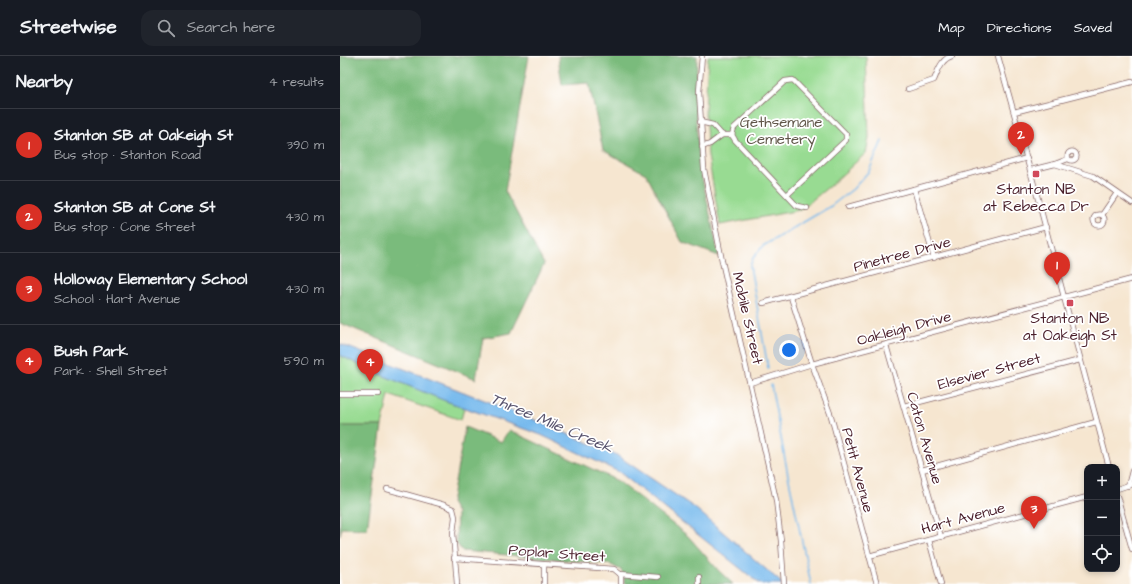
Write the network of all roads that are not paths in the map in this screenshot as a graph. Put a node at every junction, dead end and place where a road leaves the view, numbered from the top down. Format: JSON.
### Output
{"nodes":[{"id":1,"x":702,"y":56,"type":"edge"},
{"id":2,"x":952,"y":56,"type":"edge"},
{"id":3,"x":998,"y":56,"type":"edge"},
{"id":4,"x":1132,"y":82,"type":"edge"},
{"id":5,"x":908,"y":89,"type":"dead end"},
{"id":6,"x":1014,"y":112,"type":"junction"},
{"id":7,"x":700,"y":122,"type":"junction"},
{"id":8,"x":722,"y":135,"type":"junction"},
{"id":9,"x":732,"y":135,"type":"junction"},
{"id":10,"x":702,"y":147,"type":"junction"},
{"id":11,"x":1027,"y":158,"type":"junction"},
{"id":12,"x":1068,"y":159,"type":"dead end"},
{"id":13,"x":1055,"y":164,"type":"junction"},
{"id":14,"x":1031,"y":170,"type":"junction"},
{"id":15,"x":914,"y":188,"type":"junction"},
{"id":16,"x":1117,"y":193,"type":"junction"},
{"id":17,"x":787,"y":195,"type":"junction"},
{"id":18,"x":1132,"y":203,"type":"edge"},
{"id":19,"x":848,"y":207,"type":"dead end"},
{"id":20,"x":807,"y":208,"type":"dead end"},
{"id":21,"x":1102,"y":215,"type":"dead end"},
{"id":22,"x":1046,"y":227,"type":"junction"},
{"id":23,"x":934,"y":258,"type":"junction"},
{"id":24,"x":1132,"y":279,"type":"edge"},
{"id":25,"x":791,"y":297,"type":"junction"},
{"id":26,"x":1064,"y":297,"type":"junction"},
{"id":27,"x":763,"y":303,"type":"dead end"},
{"id":28,"x":886,"y":345,"type":"junction"},
{"id":29,"x":1080,"y":360,"type":"junction"},
{"id":30,"x":812,"y":364,"type":"junction"},
{"id":31,"x":750,"y":383,"type":"junction"},
{"id":32,"x":340,"y":394,"type":"edge"},
{"id":33,"x":378,"y":394,"type":"dead end"},
{"id":34,"x":904,"y":406,"type":"junction"},
{"id":35,"x":1096,"y":422,"type":"junction"},
{"id":36,"x":1108,"y":464,"type":"edge"},
{"id":37,"x":922,"y":470,"type":"junction"},
{"id":38,"x":1132,"y":471,"type":"edge"},
{"id":39,"x":1130,"y":485,"type":"edge"},
{"id":40,"x":1120,"y":488,"type":"edge"},
{"id":41,"x":387,"y":489,"type":"dead end"},
{"id":42,"x":1084,"y":498,"type":"edge"},
{"id":43,"x":1118,"y":500,"type":"edge"},
{"id":44,"x":941,"y":537,"type":"junction"},
{"id":45,"x":929,"y":540,"type":"junction"},
{"id":46,"x":1132,"y":549,"type":"edge"},
{"id":47,"x":869,"y":556,"type":"junction"},
{"id":48,"x":454,"y":558,"type":"junction"},
{"id":49,"x":544,"y":565,"type":"junction"},
{"id":50,"x":620,"y":574,"type":"junction"},
{"id":51,"x":658,"y":577,"type":"dead end"},
{"id":52,"x":699,"y":577,"type":"dead end"},
{"id":53,"x":457,"y":584,"type":"edge"},
{"id":54,"x":544,"y":584,"type":"edge"},
{"id":55,"x":621,"y":584,"type":"edge"},
{"id":56,"x":699,"y":584,"type":"edge"},
{"id":57,"x":784,"y":584,"type":"edge"},
{"id":58,"x":877,"y":584,"type":"edge"},
{"id":59,"x":941,"y":584,"type":"edge"}],
"edges":[{"from":1,"to":7,"type":"street","name":"Mobile Street"},
{"from":2,"to":5,"type":"street"},
{"from":3,"to":6,"type":"street"},
{"from":4,"to":6,"type":"street"},
{"from":6,"to":11,"type":"street"},
{"from":7,"to":8,"type":"street"},
{"from":7,"to":10,"type":"street","name":"Mobile Street"},
{"from":8,"to":9,"type":"street"},
{"from":8,"to":10,"type":"street"},
{"from":9,"to":17,"type":"street"},
{"from":9,"to":17,"type":"street"},
{"from":10,"to":31,"type":"street","name":"Mobile Street"},
{"from":11,"to":14,"type":"street"},
{"from":11,"to":15,"type":"street"},
{"from":12,"to":13,"type":"street"},
{"from":13,"to":14,"type":"street"},
{"from":13,"to":16,"type":"street"},
{"from":14,"to":22,"type":"street"},
{"from":15,"to":19,"type":"street"},
{"from":15,"to":23,"type":"street"},
{"from":16,"to":18,"type":"street"},
{"from":16,"to":21,"type":"street"},
{"from":17,"to":20,"type":"street"},
{"from":22,"to":23,"type":"street","name":"Pinetree Drive"},
{"from":22,"to":26,"type":"street"},
{"from":23,"to":25,"type":"street","name":"Pinetree Drive"},
{"from":24,"to":26,"type":"street","name":"Oakleigh Drive"},
{"from":25,"to":27,"type":"street","name":"Pinetree Drive"},
{"from":25,"to":30,"type":"street","name":"Petit Avenue"},
{"from":26,"to":28,"type":"street","name":"Oakleigh Drive"},
{"from":26,"to":29,"type":"street"},
{"from":28,"to":30,"type":"street","name":"Oakleigh Drive"},
{"from":28,"to":34,"type":"street","name":"Caton Avenue"},
{"from":29,"to":34,"type":"street","name":"Elsevier Street"},
{"from":29,"to":35,"type":"street"},
{"from":30,"to":31,"type":"street","name":"Oakleigh Drive"},
{"from":30,"to":47,"type":"street","name":"Petit Avenue"},
{"from":31,"to":57,"type":"street","name":"Mobile Street"},
{"from":32,"to":33,"type":"street"},
{"from":34,"to":37,"type":"street","name":"Caton Avenue"},
{"from":35,"to":36,"type":"street"},
{"from":35,"to":37,"type":"street"},
{"from":37,"to":44,"type":"street","name":"Caton Avenue"},
{"from":38,"to":39,"type":"street"},
{"from":39,"to":40,"type":"street"},
{"from":41,"to":48,"type":"street"},
{"from":42,"to":44,"type":"street","name":"Hart Avenue"},
{"from":43,"to":46,"type":"street"},
{"from":44,"to":45,"type":"street","name":"Hart Avenue"},
{"from":45,"to":47,"type":"street","name":"Hart Avenue"},
{"from":45,"to":59,"type":"street"},
{"from":47,"to":58,"type":"street","name":"Petit Avenue"},
{"from":48,"to":49,"type":"street","name":"Poplar Street"},
{"from":48,"to":53,"type":"street"},
{"from":49,"to":50,"type":"street","name":"Poplar Street"},
{"from":49,"to":54,"type":"street"},
{"from":50,"to":51,"type":"street","name":"Poplar Street"},
{"from":50,"to":55,"type":"street"},
{"from":52,"to":56,"type":"street"}]}
